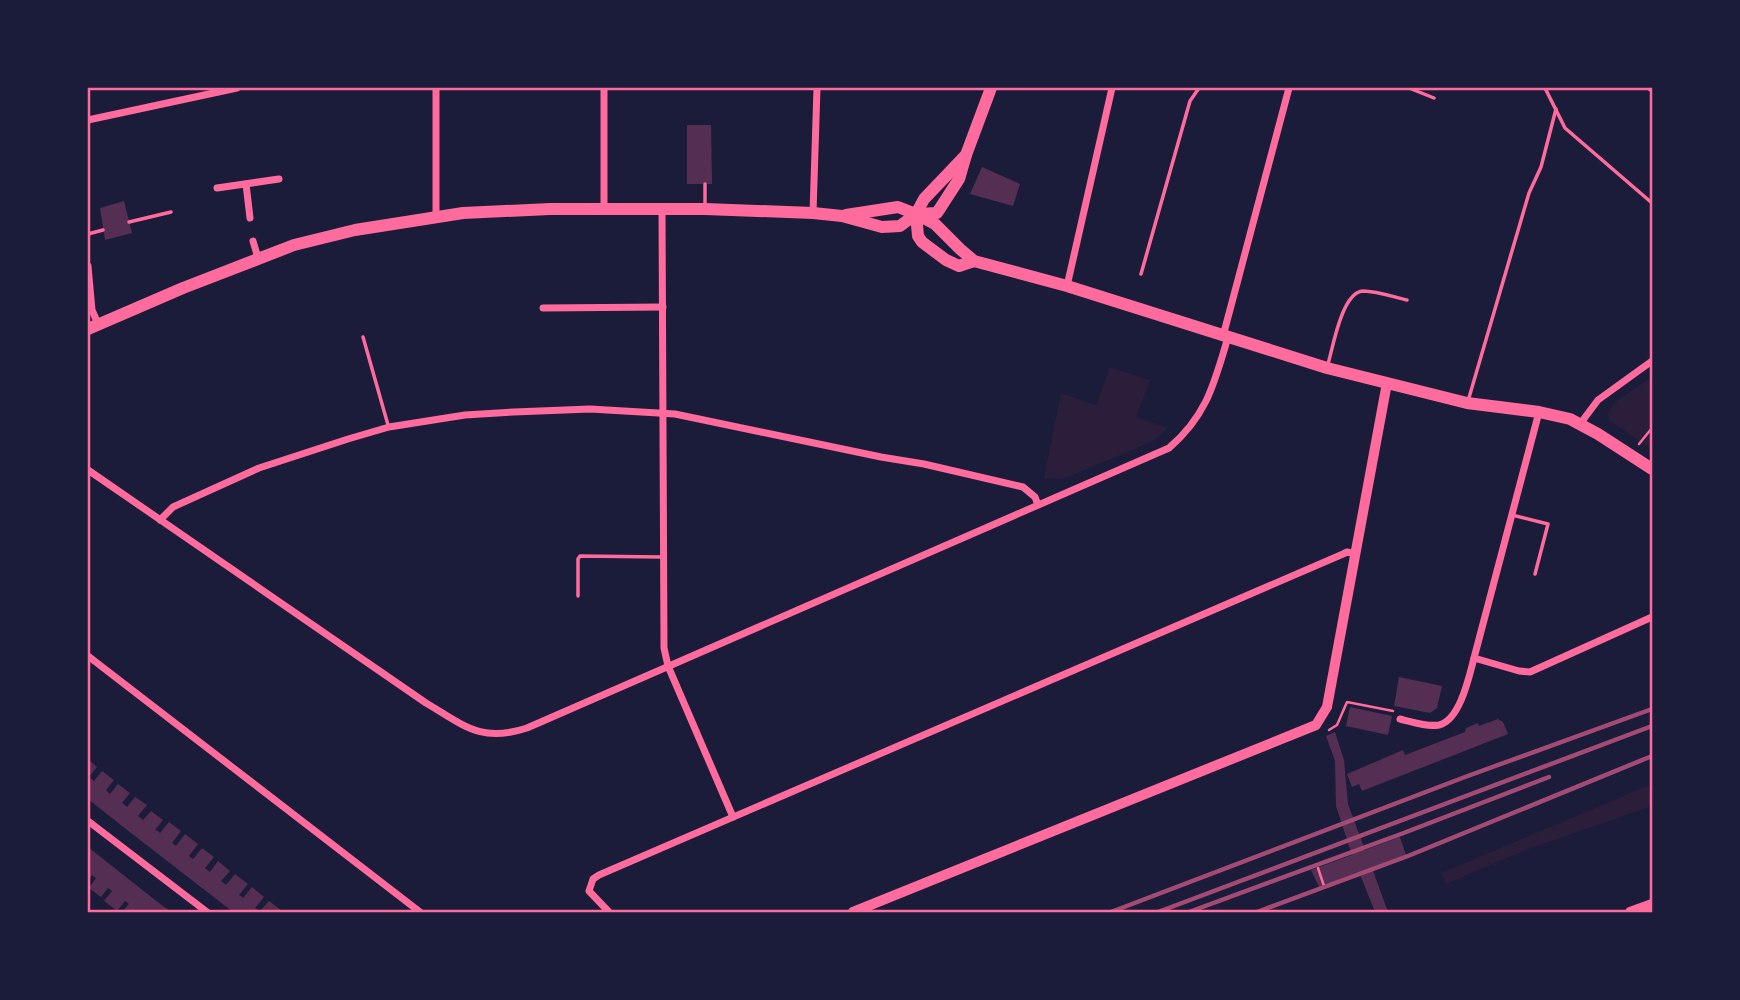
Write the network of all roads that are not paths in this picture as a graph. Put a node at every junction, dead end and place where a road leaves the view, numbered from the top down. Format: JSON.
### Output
{"nodes":[{"id":1,"x":237,"y":88,"type":"edge"},
{"id":2,"x":436,"y":88,"type":"edge"},
{"id":3,"x":604,"y":88,"type":"edge"},
{"id":4,"x":817,"y":88,"type":"edge"},
{"id":5,"x":991,"y":88,"type":"edge"},
{"id":6,"x":1112,"y":88,"type":"edge"},
{"id":7,"x":1199,"y":88,"type":"edge"},
{"id":8,"x":1289,"y":88,"type":"edge"},
{"id":9,"x":1409,"y":88,"type":"edge"},
{"id":10,"x":1545,"y":88,"type":"edge"},
{"id":11,"x":1434,"y":99,"type":"dead end"},
{"id":12,"x":1556,"y":109,"type":"junction"},
{"id":13,"x":88,"y":120,"type":"edge"},
{"id":14,"x":966,"y":155,"type":"junction"},
{"id":15,"x":279,"y":179,"type":"dead end"},
{"id":16,"x":246,"y":184,"type":"junction"},
{"id":17,"x":705,"y":184,"type":"dead end"},
{"id":18,"x":217,"y":188,"type":"dead end"},
{"id":19,"x":1653,"y":203,"type":"edge"},
{"id":20,"x":604,"y":208,"type":"junction"},
{"id":21,"x":662,"y":209,"type":"junction"},
{"id":22,"x":705,"y":209,"type":"junction"},
{"id":23,"x":171,"y":212,"type":"dead end"},
{"id":24,"x":813,"y":213,"type":"junction"},
{"id":25,"x":916,"y":214,"type":"junction"},
{"id":26,"x":436,"y":216,"type":"junction"},
{"id":27,"x":842,"y":216,"type":"junction"},
{"id":28,"x":250,"y":218,"type":"dead end"},
{"id":29,"x":130,"y":222,"type":"dead end"},
{"id":30,"x":103,"y":230,"type":"dead end"},
{"id":31,"x":88,"y":234,"type":"edge"},
{"id":32,"x":253,"y":241,"type":"dead end"},
{"id":33,"x":258,"y":258,"type":"junction"},
{"id":34,"x":975,"y":261,"type":"junction"},
{"id":35,"x":88,"y":266,"type":"edge"},
{"id":36,"x":1141,"y":274,"type":"dead end"},
{"id":37,"x":1067,"y":286,"type":"junction"},
{"id":38,"x":1408,"y":300,"type":"dead end"},
{"id":39,"x":663,"y":307,"type":"junction"},
{"id":40,"x":542,"y":308,"type":"dead end"},
{"id":41,"x":93,"y":327,"type":"edge"},
{"id":42,"x":363,"y":337,"type":"dead end"},
{"id":43,"x":1226,"y":337,"type":"junction"},
{"id":44,"x":1653,"y":362,"type":"edge"},
{"id":45,"x":1327,"y":368,"type":"junction"},
{"id":46,"x":1387,"y":383,"type":"junction"},
{"id":47,"x":1467,"y":403,"type":"junction"},
{"id":48,"x":1539,"y":412,"type":"junction"},
{"id":49,"x":663,"y":414,"type":"junction"},
{"id":50,"x":1580,"y":424,"type":"junction"},
{"id":51,"x":389,"y":428,"type":"junction"},
{"id":52,"x":1653,"y":469,"type":"edge"},
{"id":53,"x":88,"y":470,"type":"edge"},
{"id":54,"x":1038,"y":505,"type":"junction"},
{"id":55,"x":1512,"y":515,"type":"junction"},
{"id":56,"x":160,"y":520,"type":"junction"},
{"id":57,"x":1356,"y":554,"type":"junction"},
{"id":58,"x":662,"y":557,"type":"junction"},
{"id":59,"x":1535,"y":573,"type":"dead end"},
{"id":60,"x":578,"y":596,"type":"dead end"},
{"id":61,"x":1653,"y":617,"type":"edge"},
{"id":62,"x":88,"y":656,"type":"edge"},
{"id":63,"x":1474,"y":658,"type":"junction"},
{"id":64,"x":668,"y":666,"type":"junction"},
{"id":65,"x":1401,"y":716,"type":"road end"},
{"id":66,"x":733,"y":817,"type":"junction"},
{"id":67,"x":88,"y":821,"type":"edge"},
{"id":68,"x":1653,"y":904,"type":"edge"},
{"id":69,"x":207,"y":912,"type":"edge"},
{"id":70,"x":419,"y":912,"type":"edge"},
{"id":71,"x":610,"y":912,"type":"edge"},
{"id":72,"x":853,"y":912,"type":"edge"},
{"id":73,"x":1630,"y":912,"type":"edge"}],
"edges":[{"from":1,"to":13,"type":"street"},
{"from":2,"to":26,"type":"street"},
{"from":3,"to":20,"type":"street"},
{"from":4,"to":24,"type":"street"},
{"from":5,"to":14,"type":"main road"},
{"from":6,"to":37,"type":"street"},
{"from":7,"to":36,"type":"lane"},
{"from":8,"to":43,"type":"street"},
{"from":9,"to":11,"type":"lane"},
{"from":10,"to":12,"type":"lane"},
{"from":12,"to":19,"type":"lane"},
{"from":12,"to":47,"type":"lane"},
{"from":14,"to":25,"type":"main road"},
{"from":14,"to":25,"type":"main road"},
{"from":15,"to":16,"type":"street"},
{"from":16,"to":18,"type":"street"},
{"from":16,"to":28,"type":"street"},
{"from":17,"to":22,"type":"lane"},
{"from":20,"to":21,"type":"main road"},
{"from":20,"to":26,"type":"main road"},
{"from":21,"to":22,"type":"main road"},
{"from":21,"to":39,"type":"street"},
{"from":22,"to":24,"type":"main road"},
{"from":23,"to":29,"type":"lane"},
{"from":24,"to":27,"type":"main road"},
{"from":25,"to":27,"type":"main road"},
{"from":25,"to":27,"type":"main road"},
{"from":25,"to":34,"type":"main road"},
{"from":25,"to":34,"type":"main road"},
{"from":26,"to":33,"type":"main road"},
{"from":30,"to":31,"type":"lane"},
{"from":32,"to":33,"type":"street"},
{"from":33,"to":41,"type":"main road"},
{"from":34,"to":37,"type":"main road"},
{"from":35,"to":41,"type":"street"},
{"from":37,"to":43,"type":"main road"},
{"from":38,"to":45,"type":"lane"},
{"from":39,"to":40,"type":"street"},
{"from":39,"to":49,"type":"street"},
{"from":42,"to":51,"type":"lane"},
{"from":43,"to":45,"type":"main road"},
{"from":43,"to":54,"type":"street"},
{"from":44,"to":50,"type":"street"},
{"from":45,"to":46,"type":"main road"},
{"from":46,"to":47,"type":"main road"},
{"from":46,"to":57,"type":"street"},
{"from":47,"to":48,"type":"main road"},
{"from":48,"to":50,"type":"main road"},
{"from":48,"to":55,"type":"street"},
{"from":49,"to":51,"type":"street"},
{"from":49,"to":54,"type":"street"},
{"from":49,"to":58,"type":"street"},
{"from":50,"to":52,"type":"main road"},
{"from":51,"to":56,"type":"street"},
{"from":53,"to":56,"type":"street"},
{"from":54,"to":64,"type":"street"},
{"from":55,"to":59,"type":"lane"},
{"from":55,"to":63,"type":"street"},
{"from":56,"to":64,"type":"street"},
{"from":57,"to":66,"type":"street"},
{"from":57,"to":72,"type":"street"},
{"from":58,"to":60,"type":"lane"},
{"from":58,"to":64,"type":"street"},
{"from":61,"to":63,"type":"street"},
{"from":62,"to":70,"type":"street"},
{"from":63,"to":65,"type":"street"},
{"from":64,"to":66,"type":"street"},
{"from":66,"to":71,"type":"street"},
{"from":67,"to":69,"type":"street"},
{"from":68,"to":73,"type":"street"}]}
